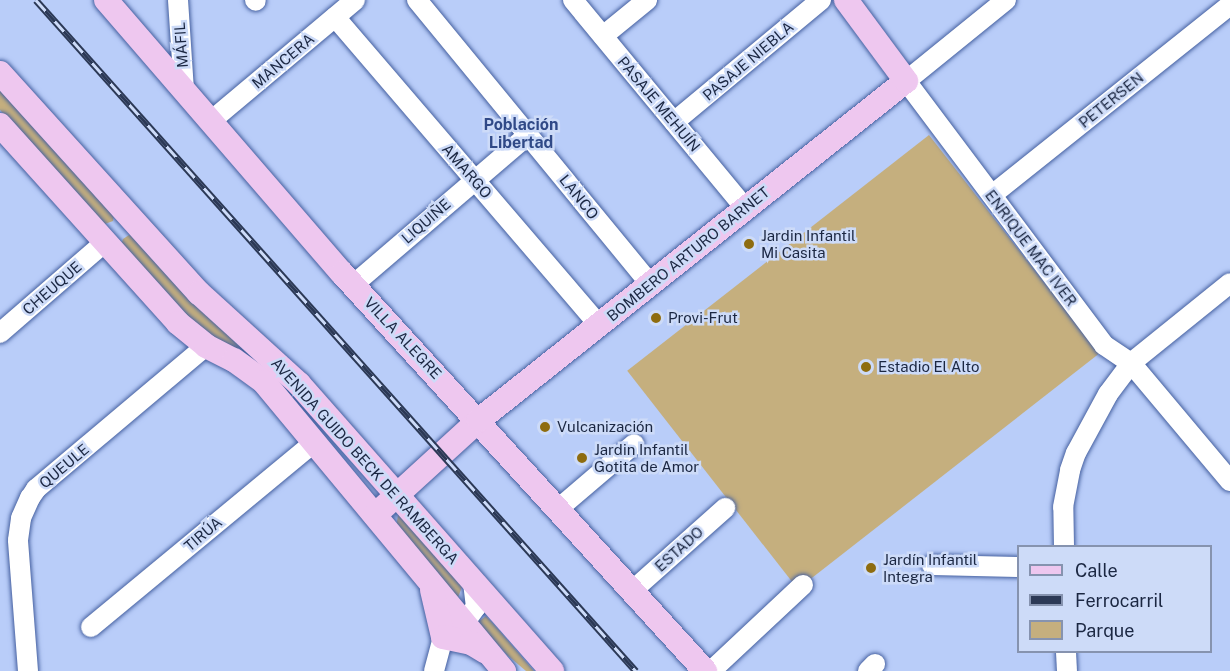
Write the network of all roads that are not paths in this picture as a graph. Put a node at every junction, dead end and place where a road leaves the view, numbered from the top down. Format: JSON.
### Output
{"nodes":[{"id":1,"x":106,"y":0,"type":"edge"},
{"id":2,"x":178,"y":0,"type":"edge"},
{"id":3,"x":355,"y":0,"type":"edge"},
{"id":4,"x":417,"y":0,"type":"edge"},
{"id":5,"x":573,"y":0,"type":"edge"},
{"id":6,"x":647,"y":0,"type":"edge"},
{"id":7,"x":821,"y":0,"type":"edge"},
{"id":8,"x":846,"y":0,"type":"edge"},
{"id":9,"x":1006,"y":0,"type":"edge"},
{"id":10,"x":1230,"y":4,"type":"edge"},
{"id":11,"x":335,"y":17,"type":"junction"},
{"id":12,"x":603,"y":36,"type":"junction"},
{"id":13,"x":0,"y":73,"type":"edge"},
{"id":14,"x":906,"y":81,"type":"junction"},
{"id":15,"x":184,"y":90,"type":"junction"},
{"id":16,"x":211,"y":121,"type":"junction"},
{"id":17,"x":674,"y":122,"type":"junction"},
{"id":18,"x":528,"y":135,"type":"junction"},
{"id":19,"x":4,"y":138,"type":"edge"},
{"id":20,"x":475,"y":180,"type":"junction"},
{"id":21,"x":992,"y":195,"type":"junction"},
{"id":22,"x":745,"y":208,"type":"junction"},
{"id":23,"x":131,"y":218,"type":"junction"},
{"id":24,"x":105,"y":242,"type":"junction"},
{"id":25,"x":1230,"y":283,"type":"edge"},
{"id":26,"x":650,"y":284,"type":"junction"},
{"id":27,"x":353,"y":285,"type":"junction"},
{"id":28,"x":599,"y":325,"type":"junction"},
{"id":29,"x":0,"y":333,"type":"edge"},
{"id":30,"x":206,"y":346,"type":"junction"},
{"id":31,"x":1131,"y":363,"type":"junction"},
{"id":32,"x":479,"y":420,"type":"junction"},
{"id":33,"x":315,"y":442,"type":"junction"},
{"id":34,"x":634,"y":444,"type":"dead end"},
{"id":35,"x":1230,"y":481,"type":"edge"},
{"id":36,"x":395,"y":496,"type":"junction"},
{"id":37,"x":725,"y":508,"type":"dead end"},
{"id":38,"x":558,"y":509,"type":"junction"},
{"id":39,"x":375,"y":515,"type":"junction"},
{"id":40,"x":1064,"y":545,"type":"edge"},
{"id":41,"x":932,"y":565,"type":"dead end"},
{"id":42,"x":1017,"y":567,"type":"edge"},
{"id":43,"x":425,"y":574,"type":"junction"},
{"id":44,"x":473,"y":582,"type":"junction"},
{"id":45,"x":802,"y":585,"type":"dead end"},
{"id":46,"x":632,"y":591,"type":"junction"},
{"id":47,"x":465,"y":622,"type":"junction"},
{"id":48,"x":91,"y":627,"type":"dead end"},
{"id":49,"x":443,"y":637,"type":"junction"},
{"id":50,"x":1066,"y":653,"type":"edge"},
{"id":51,"x":499,"y":665,"type":"edge"},
{"id":52,"x":28,"y":671,"type":"edge"},
{"id":53,"x":434,"y":671,"type":"edge"},
{"id":54,"x":552,"y":671,"type":"edge"},
{"id":55,"x":705,"y":671,"type":"edge"},
{"id":56,"x":711,"y":671,"type":"edge"},
{"id":57,"x":1067,"y":671,"type":"edge"}],
"edges":[{"from":1,"to":15,"type":"main road","name":"VILLA ALEGRE"},
{"from":2,"to":15,"type":"street","name":"MÁFIL"},
{"from":3,"to":11,"type":"street","name":"MANCERA"},
{"from":4,"to":18,"type":"street","name":"LANCO"},
{"from":5,"to":12,"type":"street","name":"PASAJE MEHUÍN"},
{"from":6,"to":12,"type":"street"},
{"from":7,"to":17,"type":"street","name":"PASAJE NIEBLA"},
{"from":8,"to":14,"type":"main road","name":"ENRIQUE MAC IVER"},
{"from":9,"to":14,"type":"street","name":"BOMBERO ARTURO BARNET"},
{"from":10,"to":21,"type":"street","name":"PETERSEN"},
{"from":11,"to":16,"type":"street","name":"MANCERA"},
{"from":11,"to":20,"type":"street","name":"AMARGO"},
{"from":12,"to":17,"type":"street","name":"PASAJE MEHUÍN"},
{"from":13,"to":23,"type":"main road","name":"AVENIDA GUIDO BECK DE RAMBERGA"},
{"from":14,"to":21,"type":"street","name":"ENRIQUE MAC IVER"},
{"from":14,"to":22,"type":"main road","name":"BOMBERO ARTURO BARNET"},
{"from":15,"to":16,"type":"main road","name":"VILLA ALEGRE"},
{"from":16,"to":27,"type":"main road","name":"VILLA ALEGRE"},
{"from":17,"to":22,"type":"street","name":"PASAJE MEHUÍN"},
{"from":18,"to":20,"type":"street","name":"LIQUIÑE"},
{"from":18,"to":26,"type":"street","name":"LANCO"},
{"from":19,"to":24,"type":"main road","name":"AVENIDA GUIDO BECK DE RAMBERGA"},
{"from":20,"to":27,"type":"street","name":"LIQUIÑE"},
{"from":20,"to":28,"type":"street","name":"AMARGO"},
{"from":21,"to":31,"type":"street","name":"ENRIQUE MAC IVER"},
{"from":22,"to":26,"type":"main road","name":"BOMBERO ARTURO BARNET"},
{"from":23,"to":24,"type":"main road"},
{"from":23,"to":36,"type":"main road","name":"AVENIDA GUIDO BECK DE RAMBERGA"},
{"from":24,"to":29,"type":"street","name":"CHEUQUE"},
{"from":24,"to":30,"type":"main road","name":"AVENIDA GUIDO BECK DE RAMBERGA"},
{"from":25,"to":31,"type":"street"},
{"from":26,"to":28,"type":"main road","name":"BOMBERO ARTURO BARNET"},
{"from":27,"to":32,"type":"main road","name":"VILLA ALEGRE"},
{"from":28,"to":32,"type":"main road","name":"BOMBERO ARTURO BARNET"},
{"from":30,"to":33,"type":"main road","name":"AVENIDA GUIDO BECK DE RAMBERGA"},
{"from":30,"to":52,"type":"street","name":"QUEULE"},
{"from":31,"to":35,"type":"street","name":"ENRIQUE MAC IVER"},
{"from":31,"to":40,"type":"street"},
{"from":32,"to":36,"type":"main road","name":"BOMBERO ARTURO BARNET"},
{"from":32,"to":38,"type":"main road","name":"VILLA ALEGRE"},
{"from":33,"to":39,"type":"main road","name":"AVENIDA GUIDO BECK DE RAMBERGA"},
{"from":33,"to":48,"type":"street","name":"TIRÚA"},
{"from":34,"to":38,"type":"street"},
{"from":36,"to":39,"type":"main road","name":"BOMBERO ARTURO BARNET"},
{"from":36,"to":44,"type":"main road","name":"AVENIDA GUIDO BECK DE RAMBERGA"},
{"from":37,"to":46,"type":"street","name":"ESTADO"},
{"from":38,"to":46,"type":"main road","name":"VILLA ALEGRE"},
{"from":39,"to":43,"type":"main road","name":"AVENIDA GUIDO BECK DE RAMBERGA"},
{"from":41,"to":42,"type":"street"},
{"from":43,"to":47,"type":"main road","name":"AVENIDA GUIDO BECK DE RAMBERGA"},
{"from":43,"to":49,"type":"main road"},
{"from":44,"to":47,"type":"street"},
{"from":44,"to":54,"type":"main road","name":"AVENIDA GUIDO BECK DE RAMBERGA"},
{"from":45,"to":56,"type":"street"},
{"from":46,"to":55,"type":"main road","name":"VILLA ALEGRE"},
{"from":47,"to":49,"type":"street"},
{"from":47,"to":51,"type":"main road","name":"AVENIDA GUIDO BECK DE RAMBERGA"},
{"from":49,"to":51,"type":"main road"},
{"from":49,"to":53,"type":"street"},
{"from":50,"to":57,"type":"street"}]}
